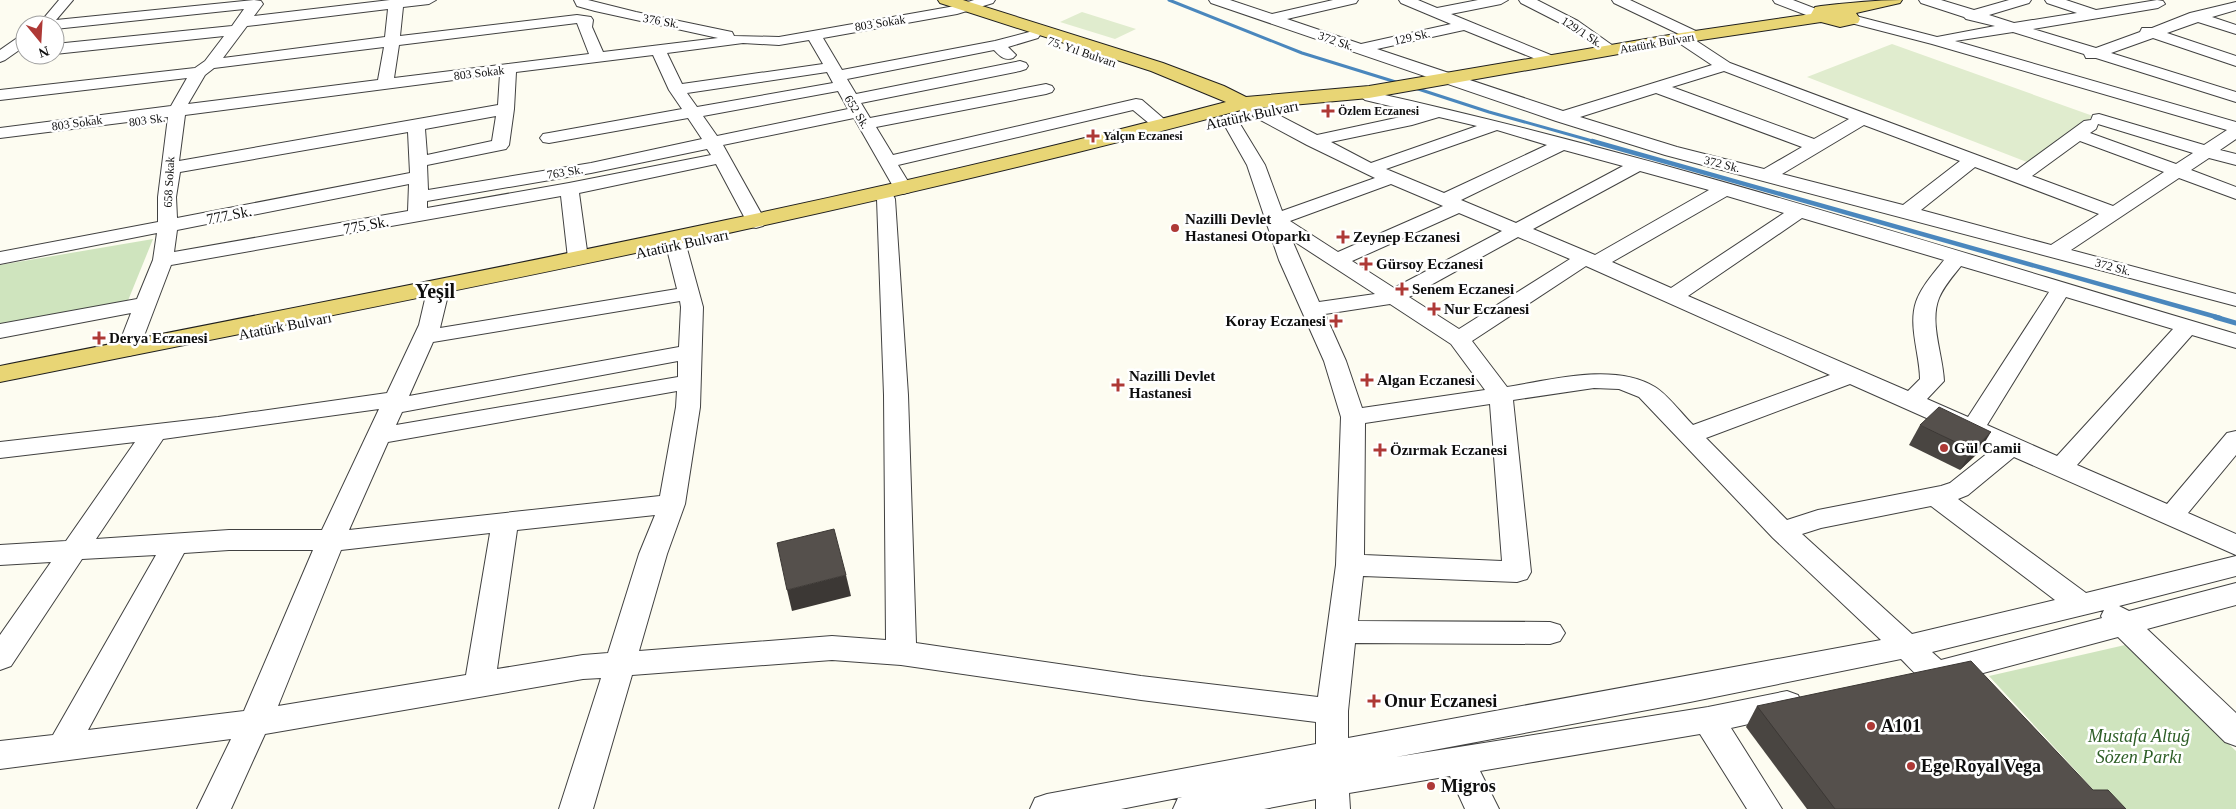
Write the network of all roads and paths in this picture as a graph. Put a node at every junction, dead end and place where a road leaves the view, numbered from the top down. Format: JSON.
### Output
{"nodes":[{"id":1,"x":66,"y":0,"type":"edge"},
{"id":2,"x":429,"y":0,"type":"edge"},
{"id":3,"x":581,"y":0,"type":"edge"},
{"id":4,"x":926,"y":0,"type":"edge"},
{"id":5,"x":988,"y":0,"type":"edge"},
{"id":6,"x":1216,"y":0,"type":"edge"},
{"id":7,"x":1352,"y":0,"type":"edge"},
{"id":8,"x":1406,"y":0,"type":"edge"},
{"id":9,"x":1501,"y":0,"type":"edge"},
{"id":10,"x":1526,"y":0,"type":"edge"},
{"id":11,"x":1780,"y":0,"type":"edge"},
{"id":12,"x":1801,"y":0,"type":"edge"},
{"id":13,"x":1894,"y":0,"type":"edge"},
{"id":14,"x":1904,"y":0,"type":"edge"},
{"id":15,"x":1926,"y":0,"type":"edge"},
{"id":16,"x":2024,"y":0,"type":"edge"},
{"id":17,"x":2052,"y":0,"type":"edge"},
{"id":18,"x":1625,"y":1,"type":"edge"},
{"id":19,"x":257,"y":2,"type":"edge"},
{"id":20,"x":273,"y":2,"type":"dead end"},
{"id":21,"x":396,"y":2,"type":"edge"},
{"id":22,"x":2152,"y":2,"type":"edge"},
{"id":23,"x":957,"y":6,"type":"edge"},
{"id":24,"x":2236,"y":6,"type":"edge"},
{"id":25,"x":1436,"y":12,"type":"junction"},
{"id":26,"x":1827,"y":13,"type":"junction"},
{"id":27,"x":2094,"y":14,"type":"junction"},
{"id":28,"x":53,"y":15,"type":"edge"},
{"id":29,"x":1975,"y":15,"type":"junction"},
{"id":30,"x":2197,"y":17,"type":"junction"},
{"id":31,"x":1852,"y":18,"type":"junction"},
{"id":32,"x":1270,"y":19,"type":"junction"},
{"id":33,"x":65,"y":24,"type":"edge"},
{"id":34,"x":1465,"y":24,"type":"junction"},
{"id":35,"x":239,"y":26,"type":"junction"},
{"id":36,"x":2014,"y":28,"type":"junction"},
{"id":37,"x":2236,"y":30,"type":"edge"},
{"id":38,"x":2152,"y":33,"type":"junction"},
{"id":39,"x":813,"y":34,"type":"junction"},
{"id":40,"x":1912,"y":34,"type":"junction"},
{"id":41,"x":1033,"y":35,"type":"junction"},
{"id":42,"x":1688,"y":37,"type":"junction"},
{"id":43,"x":743,"y":39,"type":"junction"},
{"id":44,"x":1936,"y":40,"type":"junction"},
{"id":45,"x":392,"y":41,"type":"junction"},
{"id":46,"x":2236,"y":44,"type":"edge"},
{"id":47,"x":997,"y":45,"type":"junction"},
{"id":48,"x":15,"y":46,"type":"edge"},
{"id":49,"x":65,"y":48,"type":"edge"},
{"id":50,"x":1358,"y":49,"type":"junction"},
{"id":51,"x":658,"y":50,"type":"junction"},
{"id":52,"x":1610,"y":50,"type":"junction"},
{"id":53,"x":2096,"y":53,"type":"junction"},
{"id":54,"x":2212,"y":53,"type":"junction"},
{"id":55,"x":15,"y":54,"type":"edge"},
{"id":56,"x":1,"y":56,"type":"edge"},
{"id":57,"x":598,"y":57,"type":"junction"},
{"id":58,"x":1553,"y":61,"type":"junction"},
{"id":59,"x":2236,"y":61,"type":"edge"},
{"id":60,"x":1020,"y":66,"type":"junction"},
{"id":61,"x":1724,"y":66,"type":"junction"},
{"id":62,"x":205,"y":68,"type":"junction"},
{"id":63,"x":508,"y":69,"type":"junction"},
{"id":64,"x":2047,"y":72,"type":"junction"},
{"id":65,"x":2158,"y":73,"type":"junction"},
{"id":66,"x":836,"y":76,"type":"junction"},
{"id":67,"x":1441,"y":80,"type":"junction"},
{"id":68,"x":384,"y":85,"type":"junction"},
{"id":69,"x":1656,"y":87,"type":"junction"},
{"id":70,"x":1046,"y":89,"type":"junction"},
{"id":71,"x":677,"y":90,"type":"junction"},
{"id":72,"x":2110,"y":90,"type":"junction"},
{"id":73,"x":1365,"y":92,"type":"junction"},
{"id":74,"x":0,"y":95,"type":"edge"},
{"id":75,"x":2131,"y":96,"type":"junction"},
{"id":76,"x":2236,"y":97,"type":"edge"},
{"id":77,"x":506,"y":109,"type":"junction"},
{"id":78,"x":1238,"y":111,"type":"junction"},
{"id":79,"x":692,"y":112,"type":"junction"},
{"id":80,"x":858,"y":112,"type":"junction"},
{"id":81,"x":1437,"y":112,"type":"junction"},
{"id":82,"x":176,"y":113,"type":"junction"},
{"id":83,"x":1562,"y":117,"type":"junction"},
{"id":84,"x":1079,"y":118,"type":"junction"},
{"id":85,"x":1863,"y":118,"type":"junction"},
{"id":86,"x":2099,"y":119,"type":"junction"},
{"id":87,"x":416,"y":125,"type":"junction"},
{"id":88,"x":1162,"y":125,"type":"junction"},
{"id":89,"x":1496,"y":125,"type":"junction"},
{"id":90,"x":2236,"y":129,"type":"edge"},
{"id":91,"x":0,"y":133,"type":"edge"},
{"id":92,"x":2078,"y":134,"type":"junction"},
{"id":93,"x":549,"y":138,"type":"dead end"},
{"id":94,"x":0,"y":140,"type":"edge"},
{"id":95,"x":712,"y":141,"type":"junction"},
{"id":96,"x":1313,"y":141,"type":"junction"},
{"id":97,"x":1562,"y":144,"type":"junction"},
{"id":98,"x":1816,"y":146,"type":"junction"},
{"id":99,"x":2206,"y":151,"type":"junction"},
{"id":100,"x":721,"y":158,"type":"junction"},
{"id":101,"x":1974,"y":160,"type":"junction"},
{"id":102,"x":2236,"y":160,"type":"edge"},
{"id":103,"x":887,"y":162,"type":"junction"},
{"id":104,"x":1638,"y":165,"type":"junction"},
{"id":105,"x":171,"y":168,"type":"junction"},
{"id":106,"x":1370,"y":169,"type":"junction"},
{"id":107,"x":419,"y":170,"type":"junction"},
{"id":108,"x":2177,"y":171,"type":"junction"},
{"id":109,"x":1767,"y":176,"type":"junction"},
{"id":110,"x":1392,"y":178,"type":"junction"},
{"id":111,"x":2019,"y":178,"type":"junction"},
{"id":112,"x":1725,"y":189,"type":"junction"},
{"id":113,"x":568,"y":190,"type":"junction"},
{"id":114,"x":2236,"y":193,"type":"edge"},
{"id":115,"x":894,"y":194,"type":"junction"},
{"id":116,"x":418,"y":196,"type":"junction"},
{"id":117,"x":1452,"y":203,"type":"junction"},
{"id":118,"x":1799,"y":211,"type":"junction"},
{"id":119,"x":1907,"y":211,"type":"junction"},
{"id":120,"x":2114,"y":213,"type":"junction"},
{"id":121,"x":416,"y":216,"type":"junction"},
{"id":122,"x":1275,"y":220,"type":"junction"},
{"id":123,"x":756,"y":222,"type":"junction"},
{"id":124,"x":168,"y":227,"type":"junction"},
{"id":125,"x":1517,"y":230,"type":"junction"},
{"id":126,"x":676,"y":246,"type":"junction"},
{"id":127,"x":2055,"y":252,"type":"junction"},
{"id":128,"x":0,"y":258,"type":"edge"},
{"id":129,"x":578,"y":258,"type":"junction"},
{"id":130,"x":1956,"y":258,"type":"junction"},
{"id":131,"x":163,"y":260,"type":"junction"},
{"id":132,"x":1336,"y":260,"type":"junction"},
{"id":133,"x":1590,"y":261,"type":"junction"},
{"id":134,"x":2061,"y":289,"type":"junction"},
{"id":135,"x":688,"y":293,"type":"junction"},
{"id":136,"x":2232,"y":294,"type":"edge"},
{"id":137,"x":437,"y":295,"type":"junction"},
{"id":138,"x":1393,"y":296,"type":"junction"},
{"id":139,"x":1672,"y":296,"type":"junction"},
{"id":140,"x":146,"y":304,"type":"junction"},
{"id":141,"x":1312,"y":310,"type":"junction"},
{"id":142,"x":2187,"y":327,"type":"junction"},
{"id":143,"x":0,"y":331,"type":"edge"},
{"id":144,"x":424,"y":337,"type":"junction"},
{"id":145,"x":1459,"y":339,"type":"junction"},
{"id":146,"x":2236,"y":341,"type":"edge"},
{"id":147,"x":128,"y":349,"type":"junction"},
{"id":148,"x":690,"y":352,"type":"junction"},
{"id":149,"x":0,"y":374,"type":"edge"},
{"id":150,"x":1852,"y":376,"type":"junction"},
{"id":151,"x":689,"y":382,"type":"junction"},
{"id":152,"x":0,"y":383,"type":"edge"},
{"id":153,"x":1501,"y":395,"type":"junction"},
{"id":154,"x":1911,"y":402,"type":"junction"},
{"id":155,"x":394,"y":403,"type":"junction"},
{"id":156,"x":1353,"y":417,"type":"junction"},
{"id":157,"x":1973,"y":428,"type":"junction"},
{"id":158,"x":155,"y":432,"type":"junction"},
{"id":159,"x":1689,"y":435,"type":"junction"},
{"id":160,"x":379,"y":436,"type":"junction"},
{"id":161,"x":2236,"y":439,"type":"edge"},
{"id":162,"x":2012,"y":446,"type":"junction"},
{"id":163,"x":0,"y":450,"type":"edge"},
{"id":164,"x":2061,"y":467,"type":"junction"},
{"id":165,"x":1941,"y":495,"type":"junction"},
{"id":166,"x":672,"y":504,"type":"junction"},
{"id":167,"x":2171,"y":516,"type":"junction"},
{"id":168,"x":505,"y":522,"type":"junction"},
{"id":169,"x":1782,"y":531,"type":"junction"},
{"id":170,"x":330,"y":540,"type":"junction"},
{"id":171,"x":176,"y":544,"type":"junction"},
{"id":172,"x":2236,"y":545,"type":"edge"},
{"id":173,"x":76,"y":550,"type":"junction"},
{"id":174,"x":0,"y":555,"type":"edge"},
{"id":175,"x":1350,"y":564,"type":"junction"},
{"id":176,"x":2236,"y":566,"type":"edge"},
{"id":177,"x":2236,"y":594,"type":"edge"},
{"id":178,"x":2088,"y":602,"type":"junction"},
{"id":179,"x":2124,"y":624,"type":"junction"},
{"id":180,"x":1342,"y":632,"type":"junction"},
{"id":181,"x":1550,"y":633,"type":"dead end"},
{"id":182,"x":1906,"y":646,"type":"junction"},
{"id":183,"x":901,"y":653,"type":"junction"},
{"id":184,"x":0,"y":658,"type":"edge"},
{"id":185,"x":620,"y":663,"type":"junction"},
{"id":186,"x":480,"y":684,"type":"junction"},
{"id":187,"x":1812,"y":699,"type":"edge"},
{"id":188,"x":1332,"y":711,"type":"junction"},
{"id":189,"x":1708,"y":720,"type":"junction"},
{"id":190,"x":255,"y":724,"type":"junction"},
{"id":191,"x":2236,"y":733,"type":"edge"},
{"id":192,"x":63,"y":747,"type":"junction"},
{"id":193,"x":0,"y":755,"type":"edge"},
{"id":194,"x":1459,"y":761,"type":"junction"},
{"id":195,"x":1333,"y":782,"type":"edge"},
{"id":196,"x":214,"y":809,"type":"edge"},
{"id":197,"x":576,"y":809,"type":"edge"},
{"id":198,"x":1047,"y":809,"type":"edge"},
{"id":199,"x":1190,"y":809,"type":"edge"},
{"id":200,"x":1482,"y":809,"type":"edge"},
{"id":201,"x":1765,"y":809,"type":"edge"}],
"edges":[{"from":1,"to":28,"type":"street"},
{"from":2,"to":21,"type":"street"},
{"from":3,"to":43,"type":"street","name":"376 Sk."},
{"from":4,"to":23,"type":"main road","name":"75. Yıl Bulvarı"},
{"from":5,"to":23,"type":"street","name":"803 Sokak"},
{"from":6,"to":32,"type":"street","name":"372 Sk."},
{"from":7,"to":32,"type":"street"},
{"from":8,"to":25,"type":"street"},
{"from":9,"to":25,"type":"street","name":"129 Sk."},
{"from":10,"to":52,"type":"street","name":"129/1 Sk."},
{"from":11,"to":26,"type":"street"},
{"from":12,"to":26,"type":"street"},
{"from":13,"to":26,"type":"main road","name":"Atatürk Bulvarı"},
{"from":14,"to":31,"type":"main road"},
{"from":15,"to":29,"type":"street"},
{"from":16,"to":29,"type":"street"},
{"from":17,"to":27,"type":"street"},
{"from":18,"to":42,"type":"street"},
{"from":19,"to":20,"type":"street"},
{"from":19,"to":33,"type":"street"},
{"from":19,"to":35,"type":"street","name":"658 Sokak"},
{"from":21,"to":35,"type":"street"},
{"from":21,"to":45,"type":"street"},
{"from":22,"to":27,"type":"street"},
{"from":22,"to":30,"type":"street"},
{"from":23,"to":39,"type":"street","name":"803 Sokak"},
{"from":23,"to":41,"type":"main road","name":"75. Yıl Bulvarı"},
{"from":23,"to":78,"type":"main road","name":"75. Yıl Bulvarı"},
{"from":24,"to":30,"type":"street"},
{"from":25,"to":34,"type":"street"},
{"from":26,"to":31,"type":"main road"},
{"from":26,"to":42,"type":"main road","name":"Atatürk Bulvarı"},
{"from":27,"to":36,"type":"street"},
{"from":27,"to":38,"type":"street"},
{"from":29,"to":36,"type":"street"},
{"from":29,"to":40,"type":"street"},
{"from":30,"to":37,"type":"street"},
{"from":30,"to":38,"type":"street"},
{"from":31,"to":40,"type":"street"},
{"from":32,"to":50,"type":"street","name":"372 Sk."},
{"from":34,"to":50,"type":"street","name":"129 Sk."},
{"from":34,"to":58,"type":"street"},
{"from":35,"to":49,"type":"street"},
{"from":35,"to":62,"type":"street","name":"658 Sokak"},
{"from":36,"to":44,"type":"street"},
{"from":36,"to":53,"type":"street"},
{"from":38,"to":53,"type":"street"},
{"from":38,"to":54,"type":"street"},
{"from":39,"to":43,"type":"street","name":"803 Sokak"},
{"from":39,"to":66,"type":"street","name":"652 Sk."},
{"from":40,"to":44,"type":"street"},
{"from":41,"to":47,"type":"street"},
{"from":41,"to":78,"type":"main road","name":"75. Yıl Bulvarı"},
{"from":42,"to":52,"type":"main road","name":"Atatürk Bulvarı"},
{"from":42,"to":61,"type":"street"},
{"from":43,"to":51,"type":"street","name":"803 Sokak"},
{"from":44,"to":64,"type":"street"},
{"from":45,"to":57,"type":"street"},
{"from":45,"to":62,"type":"street"},
{"from":45,"to":68,"type":"street"},
{"from":46,"to":54,"type":"street"},
{"from":47,"to":60,"type":"street"},
{"from":47,"to":66,"type":"street"},
{"from":48,"to":56,"type":"street"},
{"from":50,"to":67,"type":"street","name":"372 Sk."},
{"from":51,"to":57,"type":"street","name":"803 Sokak"},
{"from":51,"to":71,"type":"street"},
{"from":52,"to":58,"type":"main road","name":"Atatürk Bulvarı"},
{"from":53,"to":64,"type":"street"},
{"from":53,"to":65,"type":"street"},
{"from":54,"to":59,"type":"street"},
{"from":54,"to":65,"type":"street"},
{"from":55,"to":56,"type":"street"},
{"from":57,"to":63,"type":"street","name":"803 Sokak"},
{"from":58,"to":67,"type":"main road","name":"Atatürk Bulvarı"},
{"from":60,"to":70,"type":"street"},
{"from":60,"to":80,"type":"street"},
{"from":61,"to":69,"type":"street"},
{"from":61,"to":85,"type":"street"},
{"from":62,"to":74,"type":"street"},
{"from":62,"to":82,"type":"street","name":"658 Sokak"},
{"from":63,"to":68,"type":"street","name":"803 Sokak"},
{"from":63,"to":77,"type":"street"},
{"from":64,"to":72,"type":"street"},
{"from":65,"to":72,"type":"street"},
{"from":65,"to":76,"type":"street"},
{"from":66,"to":71,"type":"street"},
{"from":66,"to":79,"type":"street"},
{"from":66,"to":80,"type":"street","name":"652 Sk."},
{"from":67,"to":73,"type":"main road","name":"Atatürk Bulvarı"},
{"from":67,"to":83,"type":"street","name":"372 Sk."},
{"from":68,"to":82,"type":"street","name":"803 Sokak"},
{"from":69,"to":83,"type":"street"},
{"from":69,"to":98,"type":"street"},
{"from":70,"to":80,"type":"street"},
{"from":70,"to":84,"type":"street"},
{"from":71,"to":79,"type":"street"},
{"from":72,"to":75,"type":"street"},
{"from":73,"to":78,"type":"main road","name":"Atatürk Bulvarı"},
{"from":73,"to":81,"type":"street"},
{"from":75,"to":86,"type":"street"},
{"from":75,"to":90,"type":"street"},
{"from":77,"to":87,"type":"street"},
{"from":77,"to":107,"type":"street","name":"777 Sk."},
{"from":78,"to":88,"type":"main road","name":"Atatürk Bulvarı"},
{"from":78,"to":96,"type":"street"},
{"from":78,"to":115,"type":"main road","name":"Atatürk Bulvarı"},
{"from":78,"to":122,"type":"street"},
{"from":79,"to":93,"type":"street"},
{"from":79,"to":95,"type":"street"},
{"from":80,"to":95,"type":"street","name":"763 Sk."},
{"from":80,"to":103,"type":"street","name":"652 Sk."},
{"from":81,"to":89,"type":"street"},
{"from":81,"to":96,"type":"street"},
{"from":82,"to":91,"type":"street","name":"803 Sokak"},
{"from":82,"to":94,"type":"street","name":"803 Sk."},
{"from":82,"to":105,"type":"street","name":"658 Sokak"},
{"from":83,"to":109,"type":"street","name":"372 Sk."},
{"from":84,"to":88,"type":"street"},
{"from":84,"to":103,"type":"street"},
{"from":85,"to":98,"type":"street"},
{"from":85,"to":101,"type":"street"},
{"from":86,"to":92,"type":"street"},
{"from":86,"to":99,"type":"street"},
{"from":87,"to":105,"type":"street"},
{"from":87,"to":107,"type":"street"},
{"from":88,"to":115,"type":"main road","name":"Atatürk Bulvarı"},
{"from":89,"to":97,"type":"street"},
{"from":89,"to":106,"type":"street"},
{"from":90,"to":99,"type":"street"},
{"from":92,"to":108,"type":"street"},
{"from":92,"to":111,"type":"street"},
{"from":95,"to":100,"type":"street"},
{"from":95,"to":116,"type":"street","name":"763 Sk."},
{"from":96,"to":106,"type":"street"},
{"from":97,"to":104,"type":"street"},
{"from":97,"to":117,"type":"street"},
{"from":98,"to":109,"type":"street"},
{"from":99,"to":102,"type":"street"},
{"from":99,"to":108,"type":"street"},
{"from":100,"to":113,"type":"street","name":"775 Sk."},
{"from":100,"to":123,"type":"street"},
{"from":101,"to":111,"type":"street"},
{"from":101,"to":119,"type":"street"},
{"from":103,"to":115,"type":"street","name":"652 Sk."},
{"from":104,"to":112,"type":"street"},
{"from":104,"to":125,"type":"street"},
{"from":105,"to":124,"type":"street","name":"658 Sokak"},
{"from":106,"to":110,"type":"street"},
{"from":107,"to":116,"type":"street"},
{"from":107,"to":124,"type":"street","name":"777 Sk."},
{"from":108,"to":114,"type":"street"},
{"from":108,"to":120,"type":"street"},
{"from":109,"to":119,"type":"street","name":"372 Sk."},
{"from":110,"to":117,"type":"street"},
{"from":110,"to":122,"type":"street"},
{"from":111,"to":120,"type":"street"},
{"from":112,"to":118,"type":"street"},
{"from":112,"to":133,"type":"street"},
{"from":113,"to":121,"type":"street","name":"775 Sk."},
{"from":113,"to":129,"type":"street"},
{"from":115,"to":123,"type":"main road","name":"Atatürk Bulvarı"},
{"from":115,"to":126,"type":"main road","name":"Atatürk Bulvarı"},
{"from":115,"to":183,"type":"street"},
{"from":116,"to":121,"type":"street"},
{"from":117,"to":125,"type":"street"},
{"from":117,"to":132,"type":"street"},
{"from":118,"to":130,"type":"street"},
{"from":118,"to":139,"type":"street"},
{"from":119,"to":127,"type":"street","name":"372 Sk."},
{"from":120,"to":127,"type":"street"},
{"from":121,"to":131,"type":"street","name":"775 Sk."},
{"from":122,"to":132,"type":"street"},
{"from":122,"to":141,"type":"street"},
{"from":123,"to":129,"type":"main road","name":"Atatürk Bulvarı"},
{"from":124,"to":128,"type":"street","name":"777 Sk."},
{"from":124,"to":131,"type":"street","name":"658 Sokak"},
{"from":125,"to":133,"type":"street"},
{"from":125,"to":138,"type":"street"},
{"from":126,"to":135,"type":"street"},
{"from":126,"to":137,"type":"main road","name":"Atatürk Bulvarı"},
{"from":127,"to":136,"type":"street","name":"372 Sk."},
{"from":129,"to":147,"type":"main road","name":"Atatürk Bulvarı"},
{"from":130,"to":134,"type":"street"},
{"from":130,"to":154,"type":"street"},
{"from":131,"to":140,"type":"street","name":"658 Sokak"},
{"from":132,"to":138,"type":"street"},
{"from":133,"to":139,"type":"street"},
{"from":133,"to":145,"type":"street"},
{"from":134,"to":142,"type":"street"},
{"from":134,"to":157,"type":"street"},
{"from":135,"to":144,"type":"street"},
{"from":135,"to":148,"type":"street"},
{"from":137,"to":144,"type":"street"},
{"from":137,"to":152,"type":"main road","name":"Atatürk Bulvarı"},
{"from":138,"to":141,"type":"street"},
{"from":138,"to":145,"type":"street"},
{"from":139,"to":150,"type":"street"},
{"from":140,"to":143,"type":"street"},
{"from":140,"to":147,"type":"street","name":"658 Sokak"},
{"from":141,"to":156,"type":"street"},
{"from":142,"to":146,"type":"street"},
{"from":142,"to":164,"type":"street"},
{"from":144,"to":155,"type":"street"},
{"from":145,"to":153,"type":"street"},
{"from":147,"to":149,"type":"main road","name":"Atatürk Bulvarı"},
{"from":148,"to":151,"type":"street"},
{"from":148,"to":155,"type":"street"},
{"from":150,"to":154,"type":"street"},
{"from":150,"to":159,"type":"street"},
{"from":151,"to":160,"type":"street"},
{"from":151,"to":166,"type":"street"},
{"from":153,"to":156,"type":"street"},
{"from":153,"to":159,"type":"street"},
{"from":153,"to":175,"type":"street"},
{"from":154,"to":157,"type":"street"},
{"from":155,"to":158,"type":"street"},
{"from":155,"to":160,"type":"street"},
{"from":156,"to":175,"type":"street"},
{"from":157,"to":162,"type":"street"},
{"from":158,"to":163,"type":"street"},
{"from":158,"to":173,"type":"street"},
{"from":159,"to":169,"type":"street"},
{"from":160,"to":170,"type":"street"},
{"from":161,"to":167,"type":"street"},
{"from":162,"to":164,"type":"street"},
{"from":162,"to":165,"type":"street"},
{"from":164,"to":167,"type":"street"},
{"from":165,"to":169,"type":"street"},
{"from":165,"to":178,"type":"street"},
{"from":166,"to":168,"type":"street"},
{"from":166,"to":185,"type":"street"},
{"from":167,"to":172,"type":"street"},
{"from":168,"to":170,"type":"street"},
{"from":168,"to":186,"type":"street"},
{"from":169,"to":182,"type":"street"},
{"from":170,"to":171,"type":"street"},
{"from":170,"to":190,"type":"street"},
{"from":171,"to":173,"type":"street"},
{"from":171,"to":192,"type":"street"},
{"from":173,"to":174,"type":"street"},
{"from":173,"to":184,"type":"street"},
{"from":175,"to":180,"type":"street"},
{"from":176,"to":178,"type":"street"},
{"from":177,"to":179,"type":"street"},
{"from":178,"to":179,"type":"street"},
{"from":178,"to":182,"type":"street"},
{"from":179,"to":182,"type":"street"},
{"from":179,"to":191,"type":"street"},
{"from":180,"to":181,"type":"street"},
{"from":180,"to":188,"type":"street"},
{"from":182,"to":195,"type":"street"},
{"from":183,"to":185,"type":"street"},
{"from":183,"to":188,"type":"street"},
{"from":185,"to":186,"type":"street"},
{"from":185,"to":197,"type":"street"},
{"from":186,"to":190,"type":"street"},
{"from":187,"to":189,"type":"street"},
{"from":188,"to":195,"type":"street"},
{"from":189,"to":194,"type":"street"},
{"from":189,"to":201,"type":"street"},
{"from":190,"to":192,"type":"street"},
{"from":190,"to":196,"type":"street"},
{"from":192,"to":193,"type":"street"},
{"from":194,"to":195,"type":"street"},
{"from":194,"to":200,"type":"street"},
{"from":195,"to":198,"type":"street"},
{"from":195,"to":199,"type":"street"}]}
